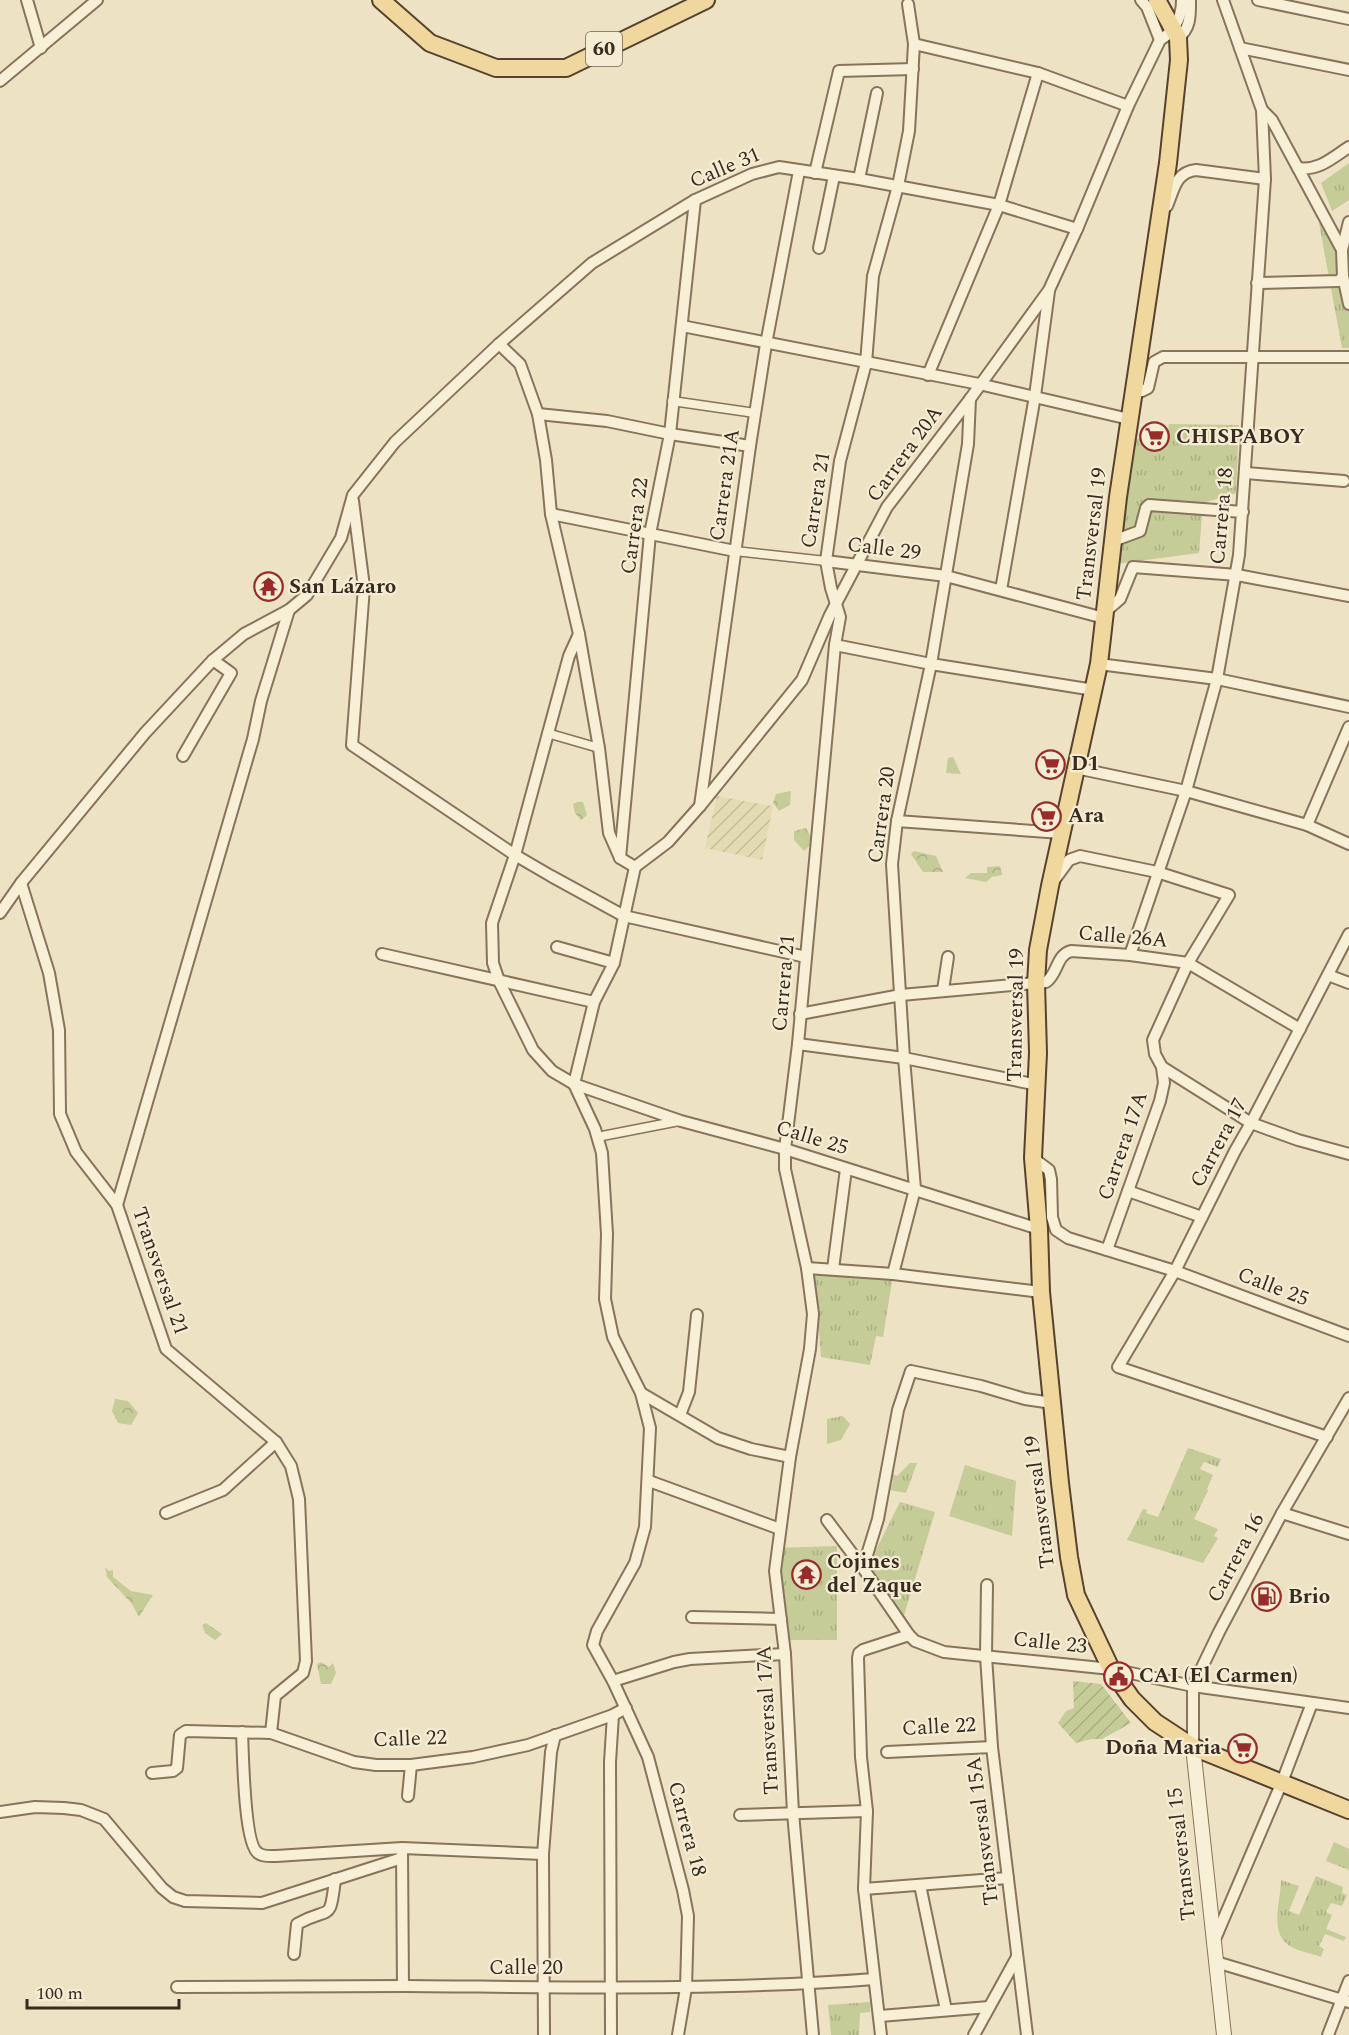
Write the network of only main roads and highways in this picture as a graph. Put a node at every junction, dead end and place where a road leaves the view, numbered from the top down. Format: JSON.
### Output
{"nodes":[{"id":1,"x":381,"y":0,"type":"edge"},
{"id":2,"x":706,"y":0,"type":"edge"},
{"id":3,"x":1157,"y":0,"type":"edge"},
{"id":4,"x":1349,"y":1810,"type":"edge"}],
"edges":[{"from":1,"to":2,"type":"main road","number":"60"},
{"from":3,"to":4,"type":"main road","name":"Transversal 19"}]}
